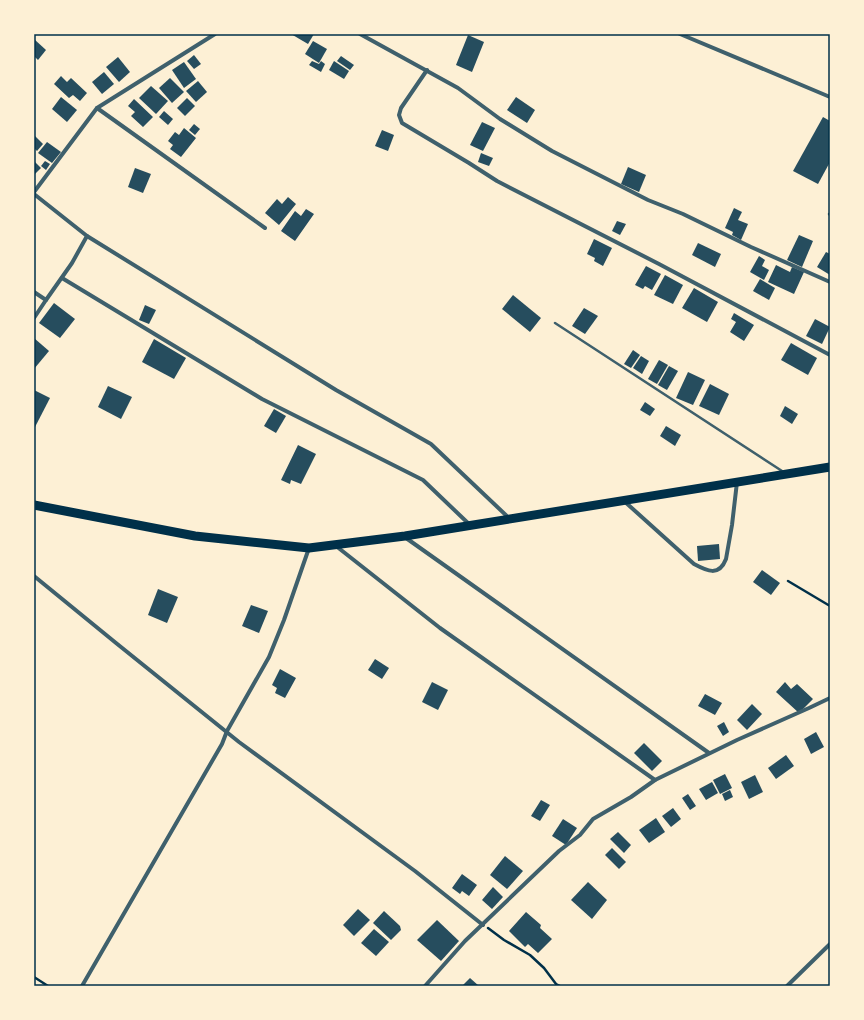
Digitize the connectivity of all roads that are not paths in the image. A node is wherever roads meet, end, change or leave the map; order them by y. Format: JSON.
{"nodes":[{"id":1,"x":215,"y":34,"type":"edge"},
{"id":2,"x":360,"y":34,"type":"edge"},
{"id":3,"x":680,"y":34,"type":"edge"},
{"id":4,"x":427,"y":70,"type":"junction"},
{"id":5,"x":830,"y":97,"type":"edge"},
{"id":6,"x":97,"y":108,"type":"junction"},
{"id":7,"x":34,"y":193,"type":"edge"},
{"id":8,"x":265,"y":228,"type":"dead end"},
{"id":9,"x":87,"y":236,"type":"junction"},
{"id":10,"x":62,"y":278,"type":"junction"},
{"id":11,"x":830,"y":282,"type":"edge"},
{"id":12,"x":34,"y":292,"type":"edge"},
{"id":13,"x":46,"y":300,"type":"junction"},
{"id":14,"x":34,"y":318,"type":"edge"},
{"id":15,"x":555,"y":323,"type":"dead end"},
{"id":16,"x":830,"y":355,"type":"edge"},
{"id":17,"x":830,"y":467,"type":"edge"},
{"id":18,"x":786,"y":474,"type":"junction"},
{"id":19,"x":737,"y":482,"type":"junction"},
{"id":20,"x":624,"y":501,"type":"junction"},
{"id":21,"x":34,"y":505,"type":"edge"},
{"id":22,"x":510,"y":519,"type":"junction"},
{"id":23,"x":471,"y":525,"type":"junction"},
{"id":24,"x":405,"y":536,"type":"junction"},
{"id":25,"x":334,"y":545,"type":"junction"},
{"id":26,"x":309,"y":548,"type":"junction"},
{"id":27,"x":34,"y":576,"type":"edge"},
{"id":28,"x":830,"y":698,"type":"edge"},
{"id":29,"x":227,"y":731,"type":"junction"},
{"id":30,"x":709,"y":753,"type":"junction"},
{"id":31,"x":655,"y":780,"type":"junction"},
{"id":32,"x":483,"y":924,"type":"junction"},
{"id":33,"x":830,"y":944,"type":"edge"},
{"id":34,"x":82,"y":986,"type":"edge"},
{"id":35,"x":425,"y":986,"type":"edge"},
{"id":36,"x":787,"y":986,"type":"edge"}],
"edges":[{"from":1,"to":6,"type":"street"},
{"from":2,"to":4,"type":"street"},
{"from":3,"to":5,"type":"street"},
{"from":4,"to":11,"type":"street"},
{"from":4,"to":16,"type":"street"},
{"from":6,"to":7,"type":"street"},
{"from":6,"to":8,"type":"street"},
{"from":7,"to":9,"type":"street"},
{"from":9,"to":10,"type":"street"},
{"from":9,"to":22,"type":"street"},
{"from":10,"to":13,"type":"street"},
{"from":10,"to":23,"type":"street"},
{"from":12,"to":13,"type":"street"},
{"from":13,"to":14,"type":"street"},
{"from":15,"to":18,"type":"lane"},
{"from":17,"to":18,"type":"highway"},
{"from":18,"to":19,"type":"highway"},
{"from":19,"to":20,"type":"highway"},
{"from":19,"to":20,"type":"street"},
{"from":20,"to":22,"type":"highway"},
{"from":21,"to":26,"type":"highway"},
{"from":22,"to":23,"type":"highway"},
{"from":23,"to":24,"type":"highway"},
{"from":24,"to":25,"type":"highway"},
{"from":24,"to":30,"type":"street"},
{"from":25,"to":26,"type":"highway"},
{"from":25,"to":31,"type":"street"},
{"from":26,"to":29,"type":"street"},
{"from":27,"to":29,"type":"street"},
{"from":28,"to":30,"type":"street"},
{"from":29,"to":32,"type":"street"},
{"from":29,"to":34,"type":"street"},
{"from":30,"to":31,"type":"street"},
{"from":31,"to":32,"type":"street"},
{"from":32,"to":35,"type":"street"},
{"from":33,"to":36,"type":"street"}]}
